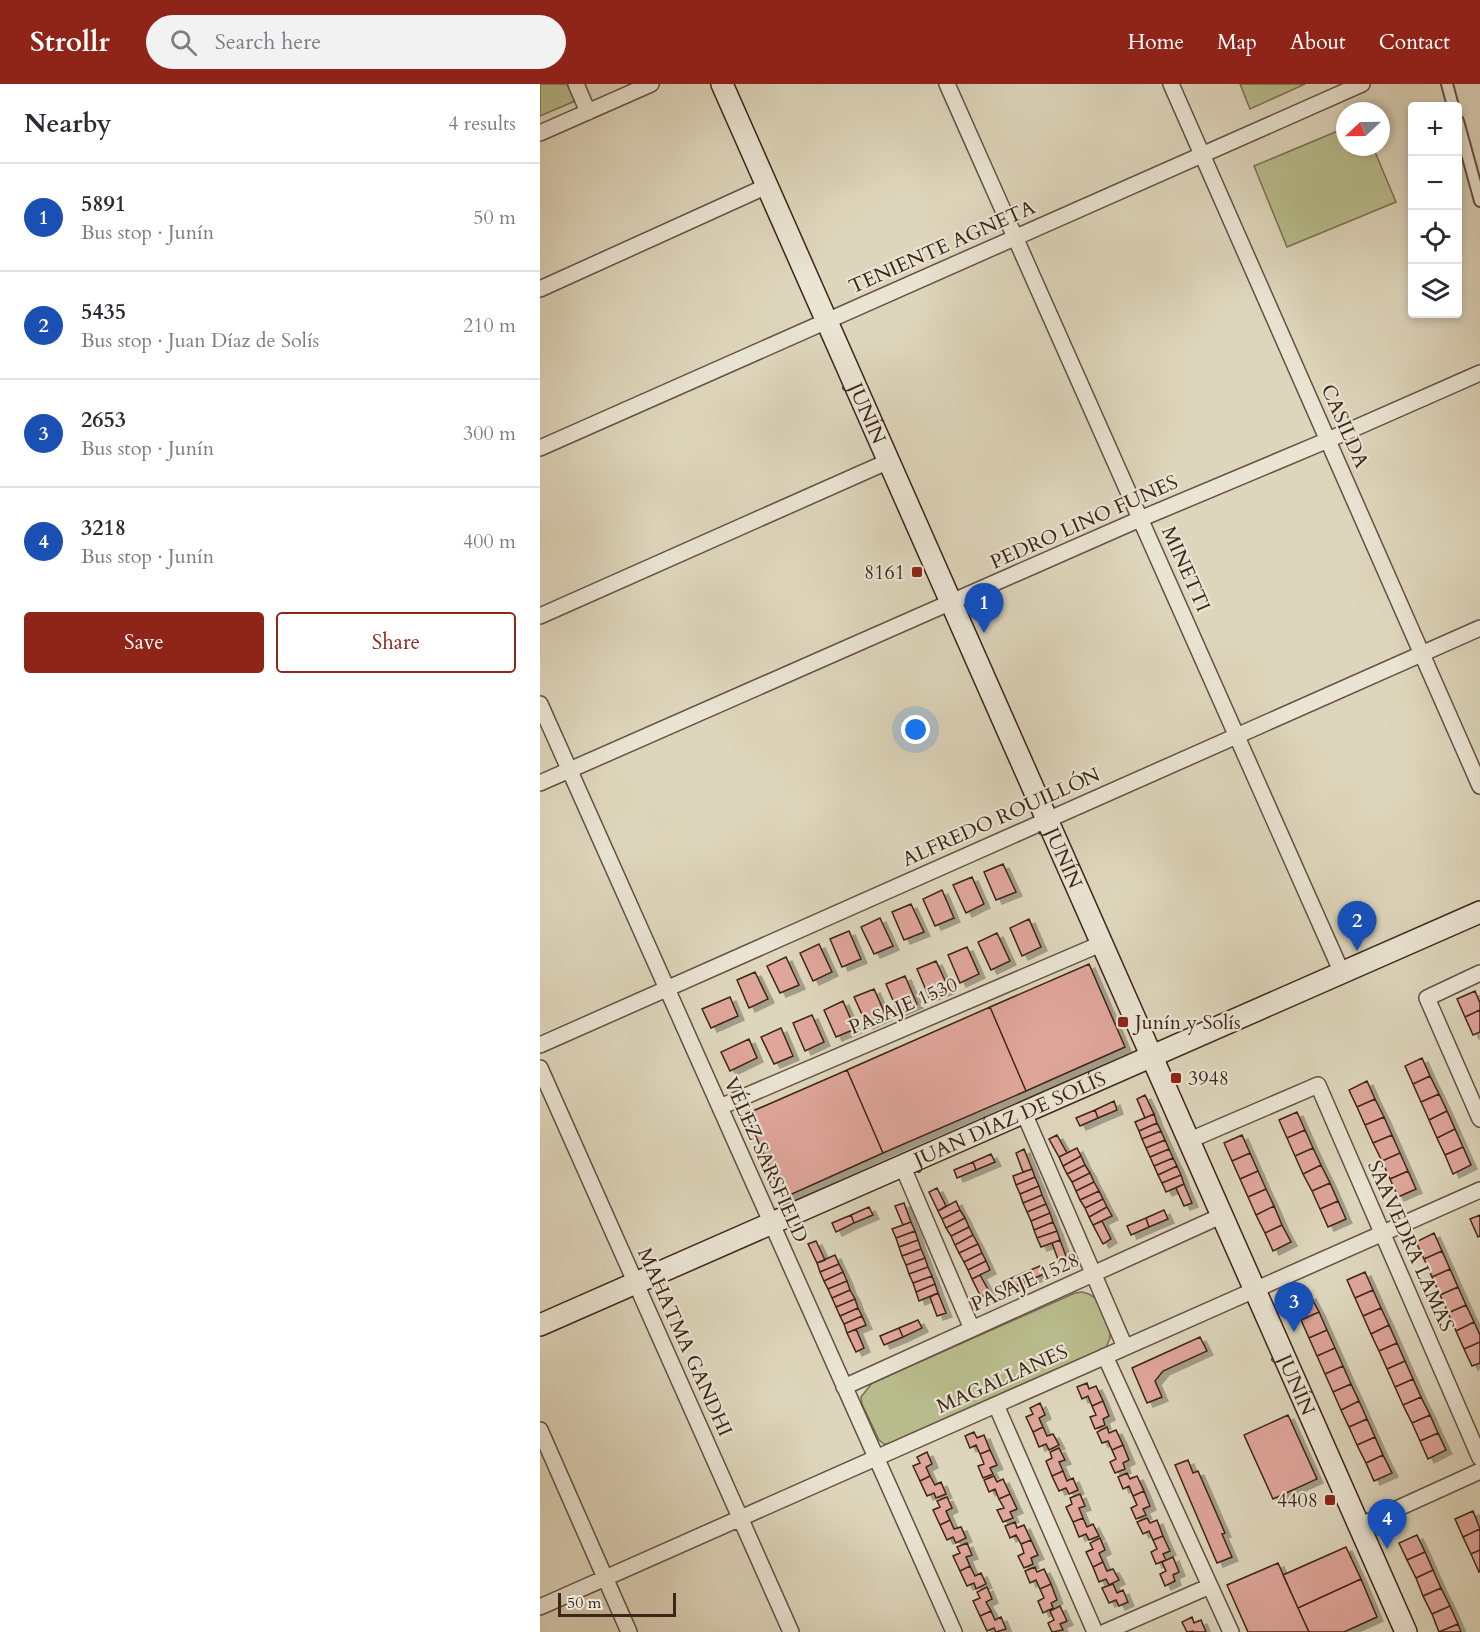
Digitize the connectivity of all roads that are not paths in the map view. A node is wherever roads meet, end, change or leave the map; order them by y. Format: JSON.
{"nodes":[{"id":1,"x":576,"y":84,"type":"edge"},
{"id":2,"x":651,"y":84,"type":"edge"},
{"id":3,"x":722,"y":84,"type":"edge"},
{"id":4,"x":947,"y":84,"type":"edge"},
{"id":5,"x":1171,"y":84,"type":"edge"},
{"id":6,"x":1362,"y":84,"type":"edge"},
{"id":7,"x":1447,"y":84,"type":"edge"},
{"id":8,"x":1452,"y":102,"type":"edge"},
{"id":9,"x":588,"y":112,"type":"junction"},
{"id":10,"x":540,"y":133,"type":"edge"},
{"id":11,"x":1462,"y":136,"type":"edge"},
{"id":12,"x":1202,"y":155,"type":"junction"},
{"id":13,"x":767,"y":186,"type":"junction"},
{"id":14,"x":1480,"y":201,"type":"edge"},
{"id":15,"x":1016,"y":238,"type":"junction"},
{"id":16,"x":540,"y":289,"type":"edge"},
{"id":17,"x":827,"y":321,"type":"junction"},
{"id":18,"x":1480,"y":373,"type":"edge"},
{"id":19,"x":1328,"y":440,"type":"junction"},
{"id":20,"x":540,"y":448,"type":"edge"},
{"id":21,"x":889,"y":461,"type":"junction"},
{"id":22,"x":1140,"y":519,"type":"junction"},
{"id":23,"x":952,"y":602,"type":"junction"},
{"id":24,"x":540,"y":616,"type":"edge"},
{"id":25,"x":1480,"y":628,"type":"edge"},
{"id":26,"x":1422,"y":653,"type":"junction"},
{"id":27,"x":540,"y":704,"type":"edge"},
{"id":28,"x":1236,"y":736,"type":"junction"},
{"id":29,"x":569,"y":770,"type":"junction"},
{"id":30,"x":540,"y":783,"type":"edge"},
{"id":31,"x":1480,"y":786,"type":"edge"},
{"id":32,"x":1048,"y":819,"type":"junction"},
{"id":33,"x":1480,"y":912,"type":"edge"},
{"id":34,"x":1103,"y":943,"type":"junction"},
{"id":35,"x":1342,"y":973,"type":"junction"},
{"id":36,"x":1480,"y":974,"type":"edge"},
{"id":37,"x":667,"y":988,"type":"junction"},
{"id":38,"x":540,"y":1044,"type":"edge"},
{"id":39,"x":1153,"y":1056,"type":"junction"},
{"id":40,"x":540,"y":1068,"type":"edge"},
{"id":41,"x":720,"y":1107,"type":"junction"},
{"id":42,"x":1024,"y":1113,"type":"junction"},
{"id":43,"x":1480,"y":1119,"type":"edge"},
{"id":44,"x":1190,"y":1140,"type":"junction"},
{"id":45,"x":902,"y":1165,"type":"junction"},
{"id":46,"x":1480,"y":1191,"type":"edge"},
{"id":47,"x":1223,"y":1215,"type":"junction"},
{"id":48,"x":772,"y":1224,"type":"junction"},
{"id":49,"x":1383,"y":1234,"type":"junction"},
{"id":50,"x":1093,"y":1274,"type":"junction"},
{"id":51,"x":636,"y":1283,"type":"junction"},
{"id":52,"x":1256,"y":1290,"type":"junction"},
{"id":53,"x":540,"y":1325,"type":"edge"},
{"id":54,"x":972,"y":1329,"type":"junction"},
{"id":55,"x":1125,"y":1347,"type":"junction"},
{"id":56,"x":1106,"y":1356,"type":"junction"},
{"id":57,"x":844,"y":1387,"type":"junction"},
{"id":58,"x":996,"y":1405,"type":"junction"},
{"id":59,"x":540,"y":1430,"type":"edge"},
{"id":60,"x":876,"y":1458,"type":"junction"},
{"id":61,"x":1480,"y":1458,"type":"edge"},
{"id":62,"x":1480,"y":1471,"type":"edge"},
{"id":63,"x":740,"y":1518,"type":"junction"},
{"id":64,"x":1359,"y":1526,"type":"junction"},
{"id":65,"x":605,"y":1578,"type":"junction"},
{"id":66,"x":1210,"y":1586,"type":"junction"},
{"id":67,"x":540,"y":1607,"type":"edge"},
{"id":68,"x":629,"y":1632,"type":"edge"},
{"id":69,"x":791,"y":1632,"type":"edge"},
{"id":70,"x":954,"y":1632,"type":"edge"},
{"id":71,"x":1095,"y":1632,"type":"edge"},
{"id":72,"x":1106,"y":1632,"type":"edge"},
{"id":73,"x":1232,"y":1632,"type":"edge"},
{"id":74,"x":1406,"y":1632,"type":"edge"}],
"edges":[{"from":1,"to":9,"type":"street"},
{"from":2,"to":9,"type":"street"},
{"from":3,"to":13,"type":"main road","name":"JUNÍN"},
{"from":4,"to":15,"type":"street","name":"MINETTI"},
{"from":5,"to":12,"type":"street","name":"CASILDA"},
{"from":6,"to":12,"type":"street","name":"TENIENTE AGNETA"},
{"from":7,"to":8,"type":"street"},
{"from":9,"to":10,"type":"street"},
{"from":11,"to":14,"type":"street"},
{"from":12,"to":15,"type":"street","name":"TENIENTE AGNETA"},
{"from":12,"to":19,"type":"street","name":"CASILDA"},
{"from":13,"to":16,"type":"street"},
{"from":13,"to":17,"type":"main road","name":"JUNÍN"},
{"from":15,"to":17,"type":"street","name":"TENIENTE AGNETA"},
{"from":15,"to":22,"type":"street","name":"MINETTI"},
{"from":17,"to":20,"type":"street","name":"TENIENTE AGNETA"},
{"from":17,"to":21,"type":"main road","name":"JUNÍN"},
{"from":18,"to":19,"type":"street","name":"PEDRO LINO FUNES"},
{"from":19,"to":22,"type":"street","name":"PEDRO LINO FUNES"},
{"from":19,"to":26,"type":"street","name":"CASILDA"},
{"from":21,"to":23,"type":"main road","name":"JUNÍN"},
{"from":21,"to":24,"type":"street"},
{"from":22,"to":23,"type":"street","name":"PEDRO LINO FUNES"},
{"from":22,"to":28,"type":"street","name":"MINETTI"},
{"from":23,"to":29,"type":"street","name":"PEDRO LINO FUNES"},
{"from":23,"to":32,"type":"main road","name":"JUNÍN"},
{"from":25,"to":26,"type":"street","name":"ALFREDO ROUILLÓN"},
{"from":26,"to":28,"type":"street","name":"ALFREDO ROUILLÓN"},
{"from":26,"to":31,"type":"street","name":"CASILDA"},
{"from":27,"to":29,"type":"street","name":"VÉLEZ SARSFIELD"},
{"from":28,"to":32,"type":"street","name":"ALFREDO ROUILLÓN"},
{"from":28,"to":35,"type":"street","name":"MINETTI"},
{"from":29,"to":30,"type":"street","name":"PEDRO LINO FUNES"},
{"from":29,"to":37,"type":"street","name":"VÉLEZ SARSFIELD"},
{"from":32,"to":34,"type":"main road","name":"JUNÍN"},
{"from":32,"to":37,"type":"street","name":"ALFREDO ROUILLÓN"},
{"from":33,"to":35,"type":"main road","name":"JUAN DÍAZ DE SOLÍS"},
{"from":34,"to":39,"type":"main road","name":"JUNÍN"},
{"from":34,"to":41,"type":"street","name":"PASAJE 1530"},
{"from":35,"to":39,"type":"main road","name":"JUAN DÍAZ DE SOLÍS"},
{"from":36,"to":43,"type":"street"},
{"from":37,"to":38,"type":"street","name":"ALFREDO ROUILLÓN"},
{"from":37,"to":41,"type":"street","name":"VÉLEZ SARSFIELD"},
{"from":39,"to":42,"type":"main road","name":"JUAN DÍAZ DE SOLÍS"},
{"from":39,"to":44,"type":"main road","name":"JUNÍN"},
{"from":40,"to":51,"type":"street","name":"MAHATMA GANDHI"},
{"from":41,"to":48,"type":"street","name":"VÉLEZ SARSFIELD"},
{"from":42,"to":45,"type":"main road","name":"JUAN DÍAZ DE SOLÍS"},
{"from":42,"to":50,"type":"street"},
{"from":44,"to":47,"type":"main road","name":"JUNÍN"},
{"from":44,"to":49,"type":"street","name":"SAAVEDRA LAMAS"},
{"from":45,"to":48,"type":"main road","name":"JUAN DÍAZ DE SOLÍS"},
{"from":45,"to":54,"type":"street"},
{"from":46,"to":49,"type":"street","name":"MAGALLANES"},
{"from":47,"to":50,"type":"street","name":"PASAJE 1528"},
{"from":47,"to":52,"type":"main road","name":"JUNÍN"},
{"from":48,"to":51,"type":"main road","name":"JUAN DÍAZ DE SOLÍS"},
{"from":48,"to":57,"type":"street","name":"VÉLEZ SARSFIELD"},
{"from":49,"to":52,"type":"street","name":"MAGALLANES"},
{"from":49,"to":61,"type":"street","name":"SAAVEDRA LAMAS"},
{"from":50,"to":54,"type":"street","name":"PASAJE 1528"},
{"from":50,"to":55,"type":"street"},
{"from":51,"to":53,"type":"main road","name":"JUAN DÍAZ DE SOLÍS"},
{"from":51,"to":63,"type":"street","name":"MAHATMA GANDHI"},
{"from":52,"to":55,"type":"street","name":"MAGALLANES"},
{"from":52,"to":64,"type":"main road","name":"JUNÍN"},
{"from":54,"to":57,"type":"street","name":"PASAJE 1528"},
{"from":55,"to":56,"type":"street","name":"MAGALLANES"},
{"from":56,"to":58,"type":"street","name":"MAGALLANES"},
{"from":56,"to":66,"type":"street"},
{"from":57,"to":60,"type":"street","name":"VÉLEZ SARSFIELD"},
{"from":58,"to":60,"type":"street","name":"MAGALLANES"},
{"from":58,"to":71,"type":"street"},
{"from":59,"to":65,"type":"street"},
{"from":60,"to":63,"type":"street","name":"MAGALLANES"},
{"from":60,"to":70,"type":"street","name":"VÉLEZ SARSFIELD"},
{"from":62,"to":64,"type":"street"},
{"from":63,"to":65,"type":"street","name":"MAGALLANES"},
{"from":63,"to":69,"type":"street","name":"MAHATMA GANDHI"},
{"from":64,"to":74,"type":"main road","name":"JUNÍN"},
{"from":65,"to":67,"type":"street","name":"MAGALLANES"},
{"from":65,"to":68,"type":"street"},
{"from":66,"to":72,"type":"street"},
{"from":66,"to":73,"type":"street"}]}
